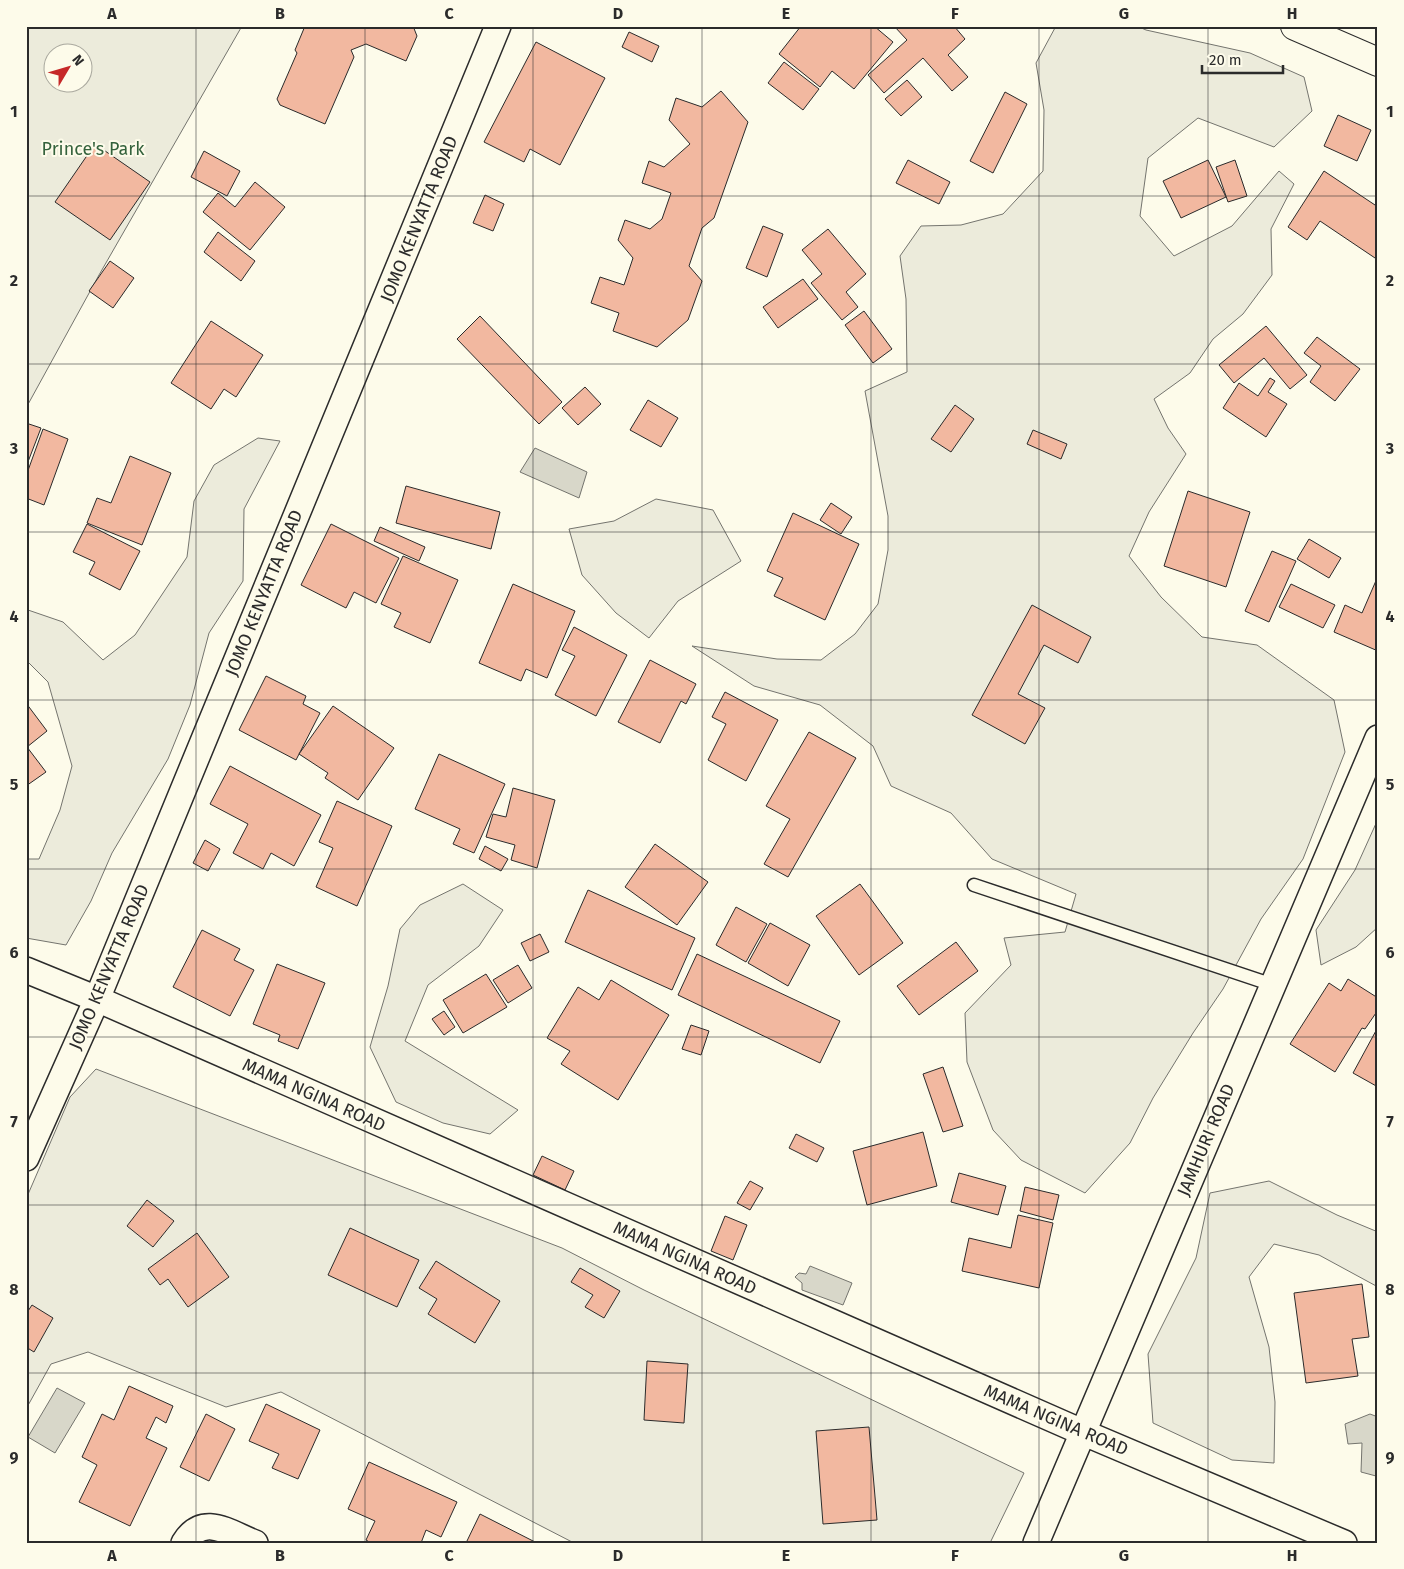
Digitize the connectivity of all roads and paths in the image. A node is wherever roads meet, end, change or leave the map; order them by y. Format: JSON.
{"nodes":[{"id":1,"x":498,"y":26,"type":"edge"},
{"id":2,"x":1295,"y":26,"type":"edge"},
{"id":3,"x":1378,"y":62,"type":"edge"},
{"id":4,"x":1378,"y":738,"type":"edge"},
{"id":5,"x":974,"y":885,"type":"dead end"},
{"id":6,"x":26,"y":970,"type":"edge"},
{"id":7,"x":1273,"y":985,"type":"junction"},
{"id":8,"x":97,"y":999,"type":"junction"},
{"id":9,"x":26,"y":1158,"type":"edge"},
{"id":10,"x":1082,"y":1432,"type":"junction"},
{"id":11,"x":184,"y":1543,"type":"edge"},
{"id":12,"x":255,"y":1543,"type":"edge"},
{"id":13,"x":1036,"y":1543,"type":"edge"},
{"id":14,"x":1344,"y":1543,"type":"edge"}],
"edges":[{"from":1,"to":8,"type":"street","name":"JOMO KENYATTA ROAD"},
{"from":2,"to":3,"type":"main road"},
{"from":4,"to":7,"type":"street","name":"JAMHURI ROAD"},
{"from":5,"to":7,"type":"lane"},
{"from":6,"to":8,"type":"street","name":"MAMA NGINA ROAD"},
{"from":7,"to":10,"type":"street","name":"JAMHURI ROAD"},
{"from":8,"to":9,"type":"street","name":"JOMO KENYATTA ROAD"},
{"from":8,"to":10,"type":"street","name":"MAMA NGINA ROAD"},
{"from":10,"to":13,"type":"street","name":"JAMHURI ROAD"},
{"from":10,"to":14,"type":"street","name":"MAMA NGINA ROAD"},
{"from":11,"to":12,"type":"street"}]}
